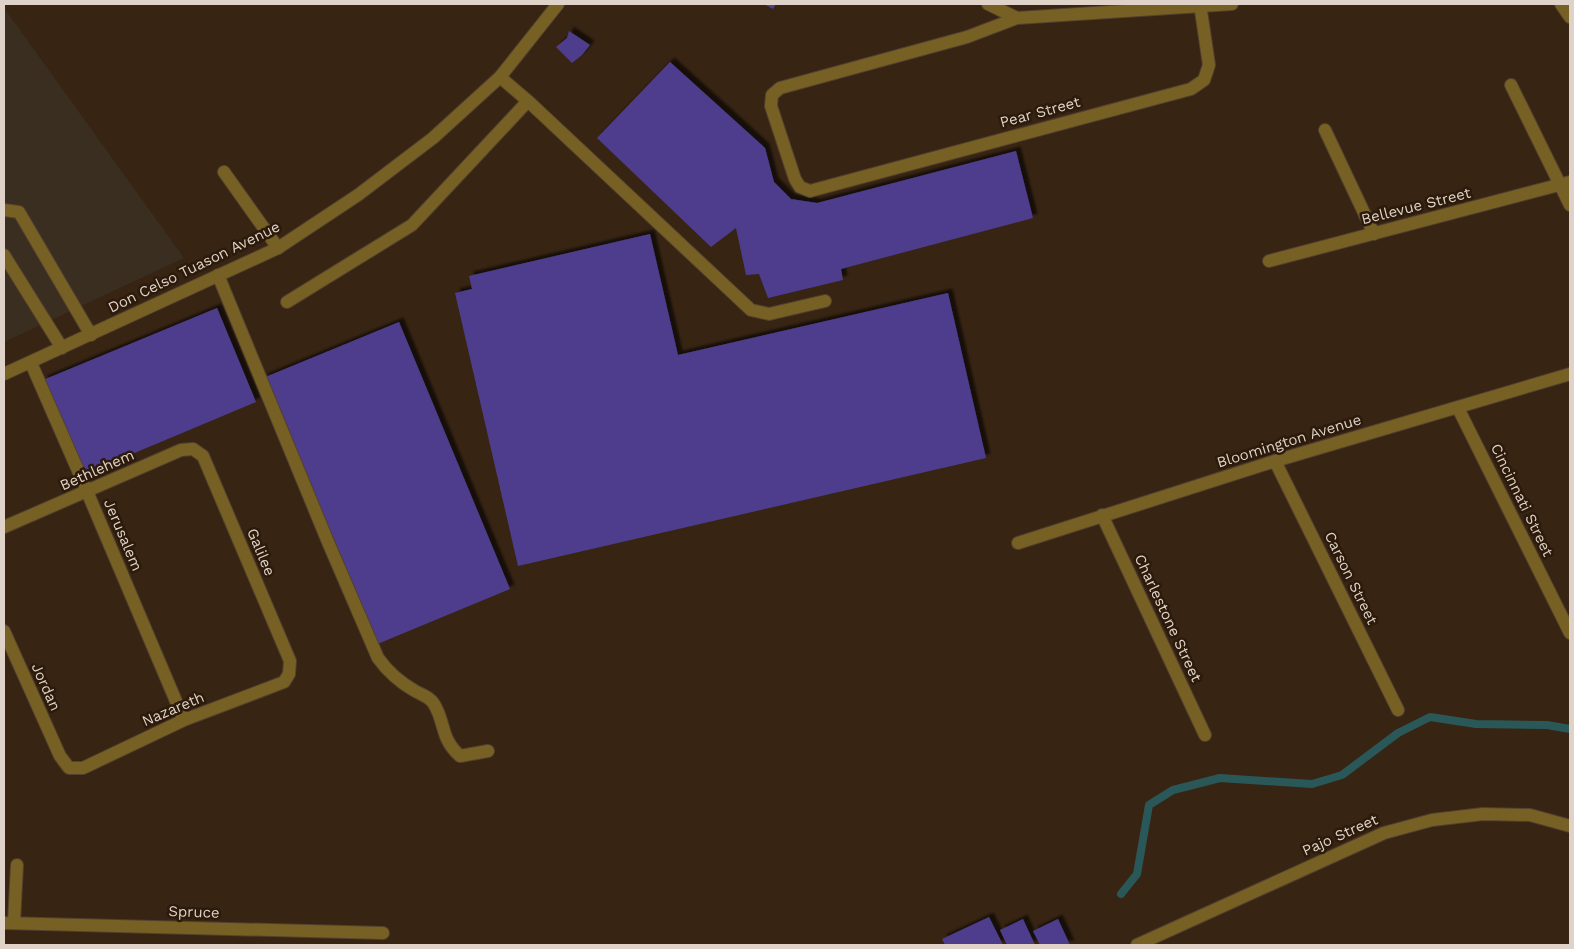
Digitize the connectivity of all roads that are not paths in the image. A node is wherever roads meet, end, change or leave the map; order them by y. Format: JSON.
{"nodes":[{"id":1,"x":558,"y":4,"type":"edge"},
{"id":2,"x":988,"y":4,"type":"edge"},
{"id":3,"x":1232,"y":4,"type":"edge"},
{"id":4,"x":1562,"y":4,"type":"edge"},
{"id":5,"x":1201,"y":5,"type":"edge"},
{"id":6,"x":1570,"y":17,"type":"edge"},
{"id":7,"x":1017,"y":18,"type":"junction"},
{"id":8,"x":500,"y":77,"type":"junction"},
{"id":9,"x":1511,"y":85,"type":"dead end"},
{"id":10,"x":528,"y":101,"type":"junction"},
{"id":11,"x":1325,"y":130,"type":"dead end"},
{"id":12,"x":224,"y":172,"type":"dead end"},
{"id":13,"x":1566,"y":184,"type":"edge"},
{"id":14,"x":1570,"y":205,"type":"edge"},
{"id":15,"x":4,"y":210,"type":"edge"},
{"id":16,"x":1374,"y":234,"type":"junction"},
{"id":17,"x":278,"y":248,"type":"junction"},
{"id":18,"x":4,"y":255,"type":"edge"},
{"id":19,"x":1269,"y":261,"type":"dead end"},
{"id":20,"x":218,"y":276,"type":"junction"},
{"id":21,"x":824,"y":301,"type":"dead end"},
{"id":22,"x":287,"y":302,"type":"dead end"},
{"id":23,"x":91,"y":335,"type":"junction"},
{"id":24,"x":62,"y":348,"type":"junction"},
{"id":25,"x":31,"y":363,"type":"junction"},
{"id":26,"x":4,"y":374,"type":"edge"},
{"id":27,"x":1570,"y":374,"type":"edge"},
{"id":28,"x":1458,"y":408,"type":"junction"},
{"id":29,"x":203,"y":456,"type":"joint"},
{"id":30,"x":1276,"y":462,"type":"junction"},
{"id":31,"x":87,"y":492,"type":"junction"},
{"id":32,"x":1102,"y":515,"type":"junction"},
{"id":33,"x":4,"y":527,"type":"edge"},
{"id":34,"x":1018,"y":543,"type":"dead end"},
{"id":35,"x":4,"y":631,"type":"edge"},
{"id":36,"x":1570,"y":633,"type":"edge"},
{"id":37,"x":8,"y":654,"type":"edge"},
{"id":38,"x":290,"y":661,"type":"joint"},
{"id":39,"x":1398,"y":710,"type":"dead end"},
{"id":40,"x":184,"y":720,"type":"junction"},
{"id":41,"x":1205,"y":735,"type":"dead end"},
{"id":42,"x":488,"y":751,"type":"dead end"},
{"id":43,"x":60,"y":756,"type":"joint"},
{"id":44,"x":1570,"y":826,"type":"edge"},
{"id":45,"x":17,"y":865,"type":"dead end"},
{"id":46,"x":9,"y":923,"type":"edge"},
{"id":47,"x":383,"y":933,"type":"dead end"},
{"id":48,"x":1137,"y":945,"type":"edge"}],
"edges":[{"from":1,"to":8,"type":"street","name":"Don Celso Tuason Avenue"},
{"from":2,"to":7,"type":"street"},
{"from":3,"to":5,"type":"street"},
{"from":4,"to":6,"type":"street"},
{"from":5,"to":7,"type":"street"},
{"from":5,"to":7,"type":"street","name":"Pear Street"},
{"from":8,"to":10,"type":"street"},
{"from":8,"to":17,"type":"street","name":"Don Celso Tuason Avenue"},
{"from":9,"to":13,"type":"street"},
{"from":10,"to":21,"type":"street"},
{"from":10,"to":22,"type":"street"},
{"from":11,"to":16,"type":"street"},
{"from":12,"to":17,"type":"street"},
{"from":13,"to":14,"type":"street"},
{"from":13,"to":16,"type":"street","name":"Bellevue Street"},
{"from":15,"to":23,"type":"street"},
{"from":16,"to":19,"type":"street","name":"Bellevue Street"},
{"from":17,"to":20,"type":"street","name":"Don Celso Tuason Avenue"},
{"from":18,"to":24,"type":"street"},
{"from":20,"to":23,"type":"street","name":"Don Celso Tuason Avenue"},
{"from":20,"to":42,"type":"street"},
{"from":23,"to":24,"type":"street","name":"Don Celso Tuason Avenue"},
{"from":24,"to":25,"type":"street","name":"Don Celso Tuason Avenue"},
{"from":25,"to":26,"type":"street","name":"Don Celso Tuason Avenue"},
{"from":25,"to":31,"type":"street","name":"Jerusalem"},
{"from":27,"to":28,"type":"street","name":"Bloomington Avenue"},
{"from":28,"to":30,"type":"street","name":"Bloomington Avenue"},
{"from":28,"to":36,"type":"street","name":"Cincinnati Street"},
{"from":29,"to":31,"type":"street","name":"Bethlehem"},
{"from":29,"to":38,"type":"street","name":"Galilee"},
{"from":30,"to":32,"type":"street","name":"Bloomington Avenue"},
{"from":30,"to":39,"type":"street","name":"Carson Street"},
{"from":31,"to":33,"type":"street","name":"Bethlehem"},
{"from":31,"to":40,"type":"street","name":"Jerusalem"},
{"from":32,"to":34,"type":"street","name":"Bloomington Avenue"},
{"from":32,"to":41,"type":"street","name":"Charlestone Street"},
{"from":35,"to":37,"type":"street","name":"Jordan"},
{"from":37,"to":43,"type":"street","name":"Jordan"},
{"from":38,"to":40,"type":"street","name":"Nazareth"},
{"from":40,"to":43,"type":"street","name":"Nazareth"},
{"from":44,"to":48,"type":"street","name":"Pajo Street"},
{"from":45,"to":46,"type":"street"},
{"from":46,"to":47,"type":"street","name":"Spruce"}]}
